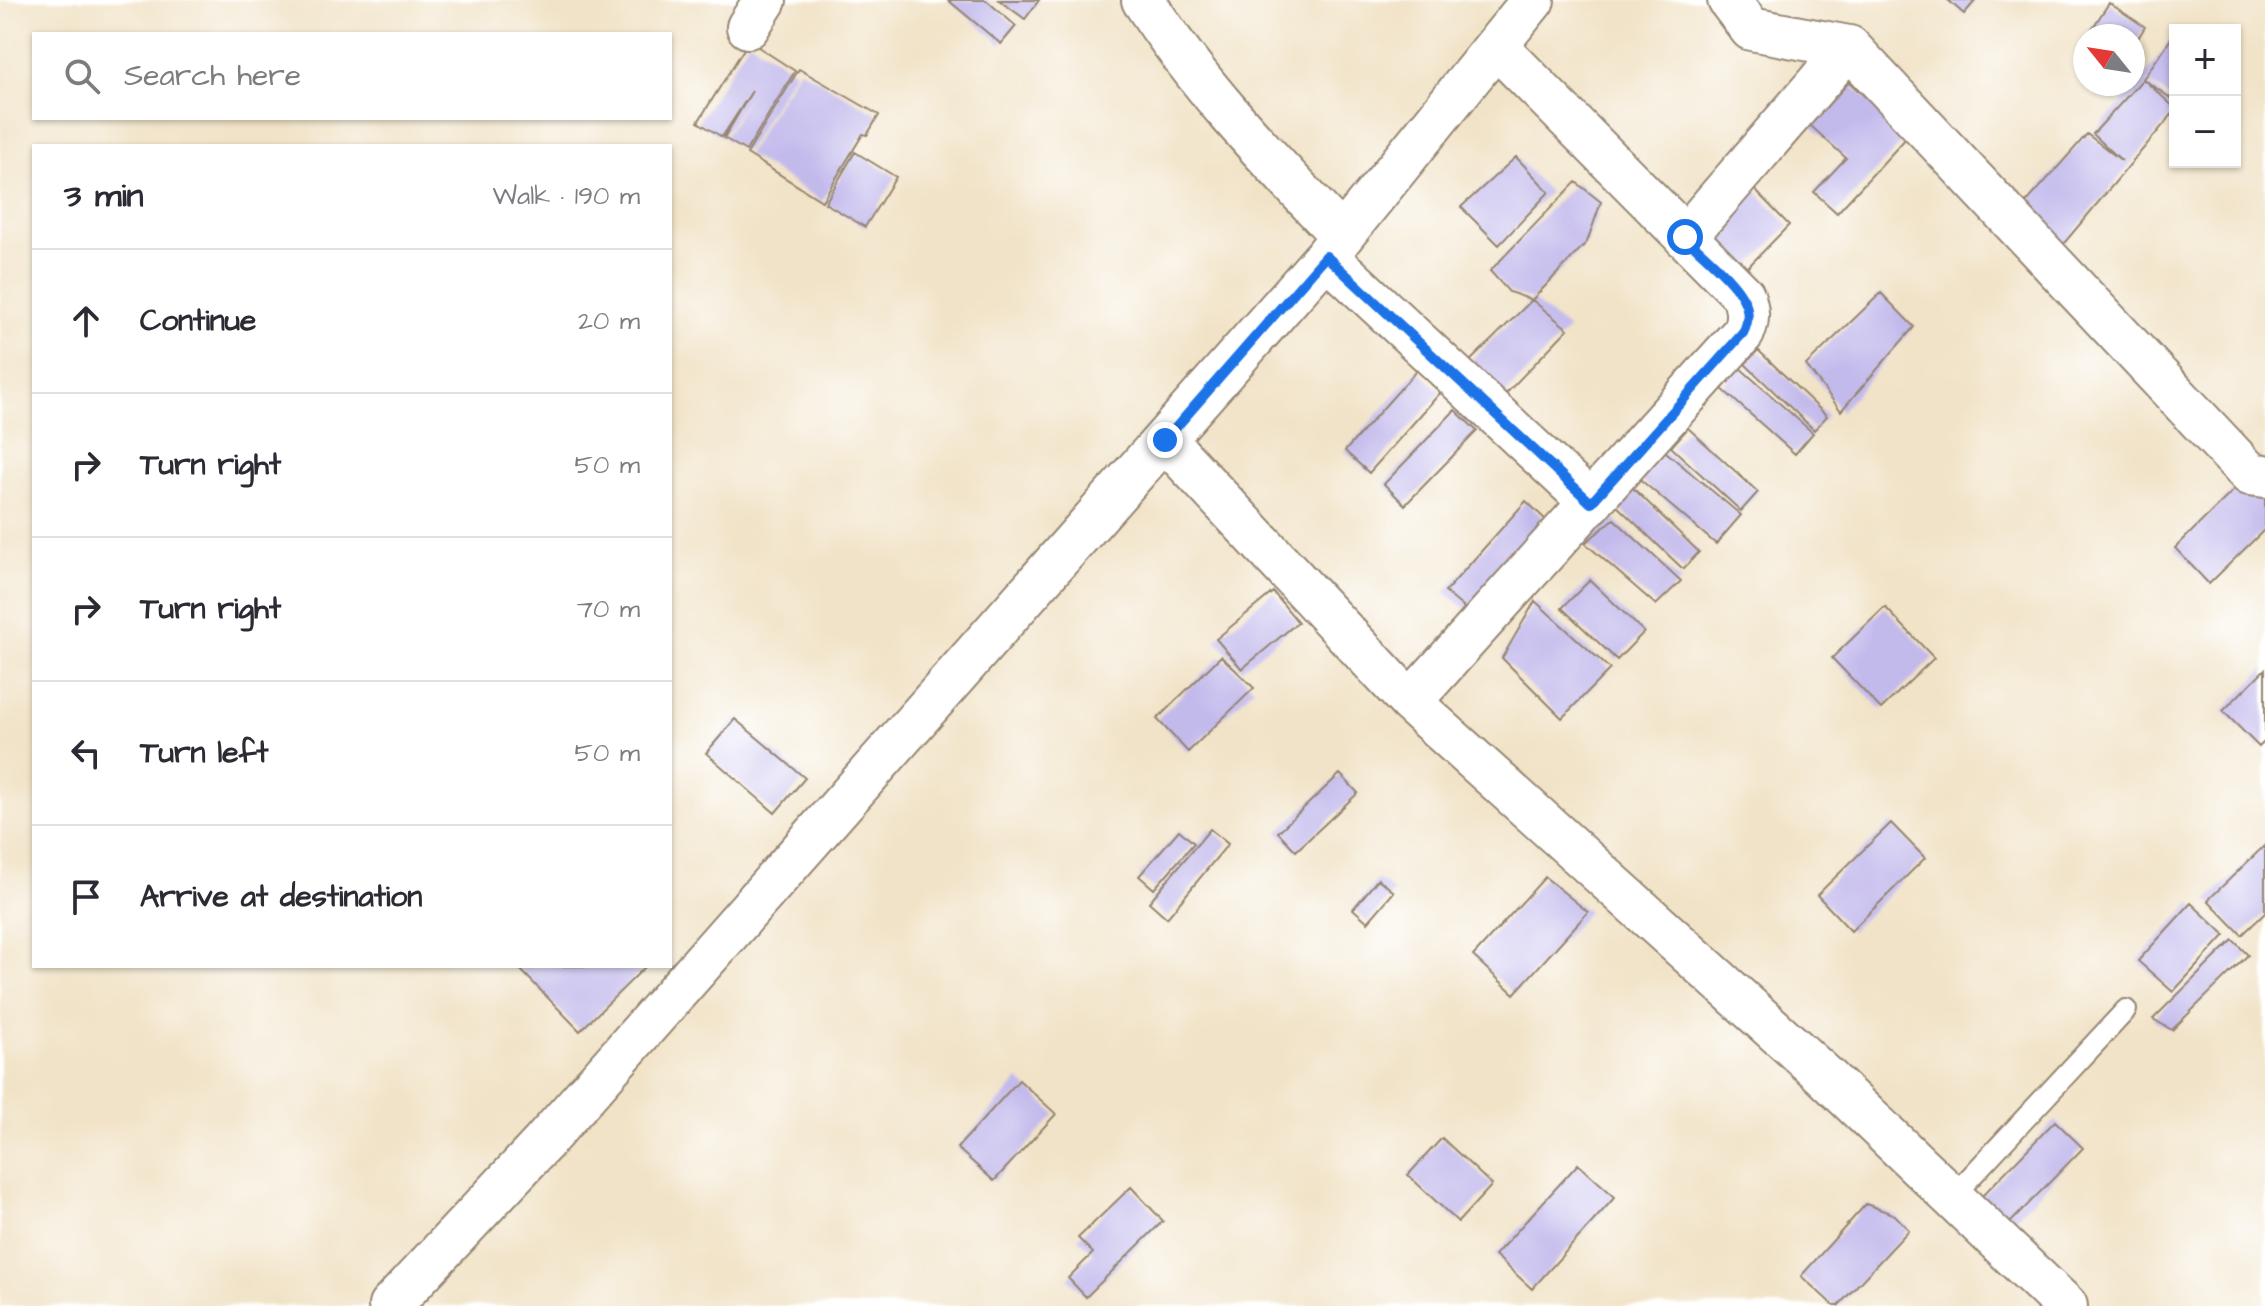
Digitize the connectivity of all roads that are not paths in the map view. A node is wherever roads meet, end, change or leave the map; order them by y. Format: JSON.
{"nodes":[{"id":1,"x":1143,"y":0,"type":"edge"},
{"id":2,"x":1533,"y":0,"type":"edge"},
{"id":3,"x":1729,"y":0,"type":"edge"},
{"id":4,"x":1496,"y":46,"type":"junction"},
{"id":5,"x":1849,"y":47,"type":"junction"},
{"id":6,"x":1685,"y":237,"type":"junction"},
{"id":7,"x":1334,"y":246,"type":"junction"},
{"id":8,"x":1165,"y":440,"type":"junction"},
{"id":9,"x":2265,"y":476,"type":"edge"},
{"id":10,"x":1591,"y":503,"type":"junction"},
{"id":11,"x":1410,"y":702,"type":"junction"},
{"id":12,"x":2126,"y":1010,"type":"dead end"},
{"id":13,"x":1952,"y":1197,"type":"junction"},
{"id":14,"x":390,"y":1306,"type":"edge"},
{"id":15,"x":2066,"y":1306,"type":"edge"}],
"edges":[{"from":1,"to":7,"type":"street"},
{"from":2,"to":4,"type":"street"},
{"from":3,"to":5,"type":"street"},
{"from":4,"to":6,"type":"street"},
{"from":4,"to":7,"type":"street"},
{"from":5,"to":6,"type":"street"},
{"from":5,"to":9,"type":"street"},
{"from":6,"to":10,"type":"street"},
{"from":7,"to":8,"type":"street"},
{"from":7,"to":10,"type":"street"},
{"from":8,"to":11,"type":"street"},
{"from":8,"to":14,"type":"street"},
{"from":10,"to":11,"type":"street"},
{"from":11,"to":13,"type":"street"},
{"from":12,"to":13,"type":"lane"},
{"from":13,"to":15,"type":"street"}]}
